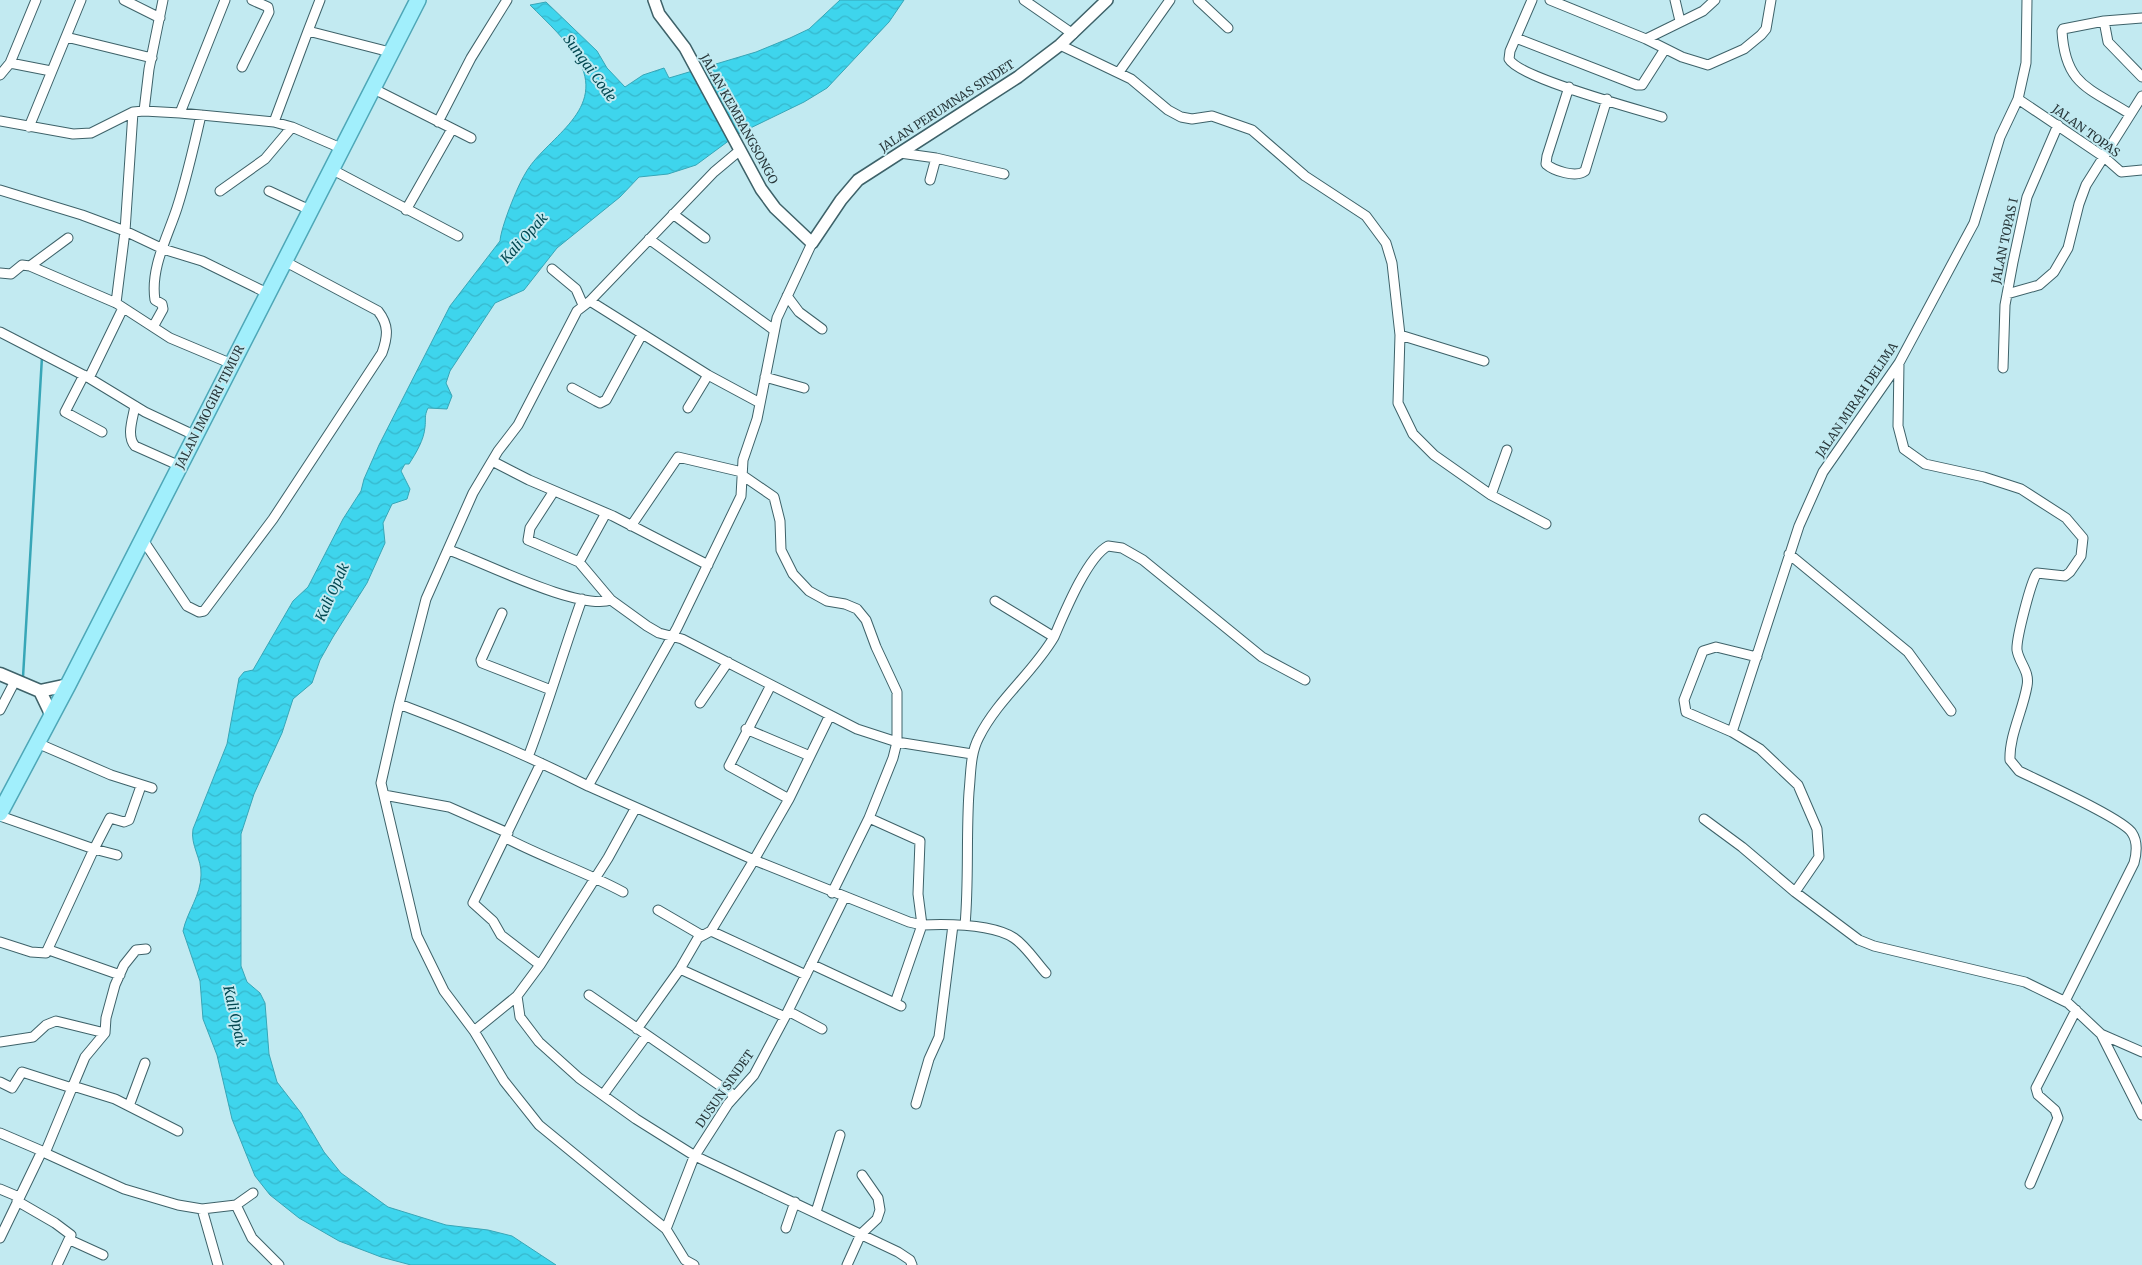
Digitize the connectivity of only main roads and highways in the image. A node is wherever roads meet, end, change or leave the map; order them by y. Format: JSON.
{"nodes":[{"id":1,"x":418,"y":0,"type":"edge"},
{"id":2,"x":0,"y":674,"type":"edge"},
{"id":3,"x":68,"y":685,"type":"junction"},
{"id":4,"x":40,"y":691,"type":"junction"},
{"id":5,"x":52,"y":716,"type":"junction"},
{"id":6,"x":0,"y":815,"type":"edge"}],
"edges":[{"from":1,"to":3,"type":"main road","name":"JALAN IMOGIRI TIMUR"},
{"from":2,"to":4,"type":"main road"},
{"from":3,"to":4,"type":"main road"},
{"from":3,"to":5,"type":"main road","name":"JALAN IMOGIRI TIMUR"},
{"from":4,"to":5,"type":"main road"},
{"from":5,"to":6,"type":"main road","name":"JALAN IMOGIRI TIMUR"}]}
